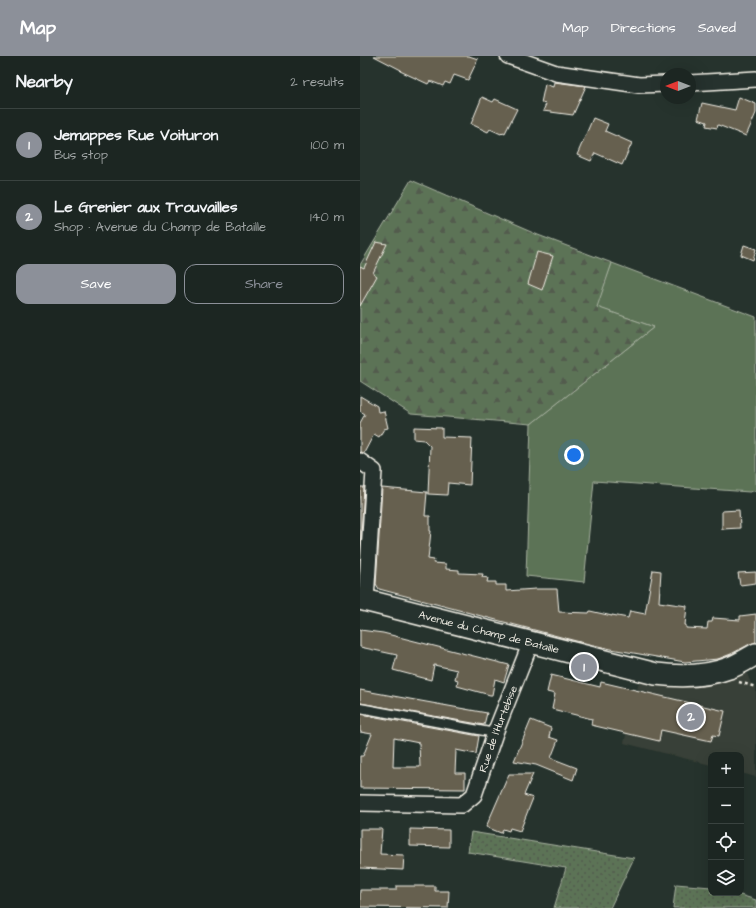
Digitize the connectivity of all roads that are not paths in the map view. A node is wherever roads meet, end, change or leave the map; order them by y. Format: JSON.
{"nodes":[{"id":1,"x":508,"y":56,"type":"edge"},
{"id":2,"x":756,"y":79,"type":"edge"},
{"id":3,"x":696,"y":82,"type":"edge"},
{"id":4,"x":660,"y":84,"type":"edge"},
{"id":5,"x":360,"y":461,"type":"edge"},
{"id":6,"x":363,"y":600,"type":"edge"},
{"id":7,"x":532,"y":642,"type":"junction"},
{"id":8,"x":756,"y":654,"type":"edge"},
{"id":9,"x":360,"y":708,"type":"edge"},
{"id":10,"x":495,"y":733,"type":"junction"},
{"id":11,"x":360,"y":803,"type":"edge"}],
"edges":[{"from":1,"to":4,"type":"street"},
{"from":2,"to":3,"type":"street"},
{"from":5,"to":6,"type":"street"},
{"from":6,"to":7,"type":"street","name":"Avenue du Champ de Bataille"},
{"from":7,"to":8,"type":"street","name":"Avenue du Champ de Bataille"},
{"from":7,"to":10,"type":"street","name":"Rue de l'Hurtebise"},
{"from":9,"to":10,"type":"lane"},
{"from":10,"to":11,"type":"street","name":"Rue de l'Hurtebise"}]}
